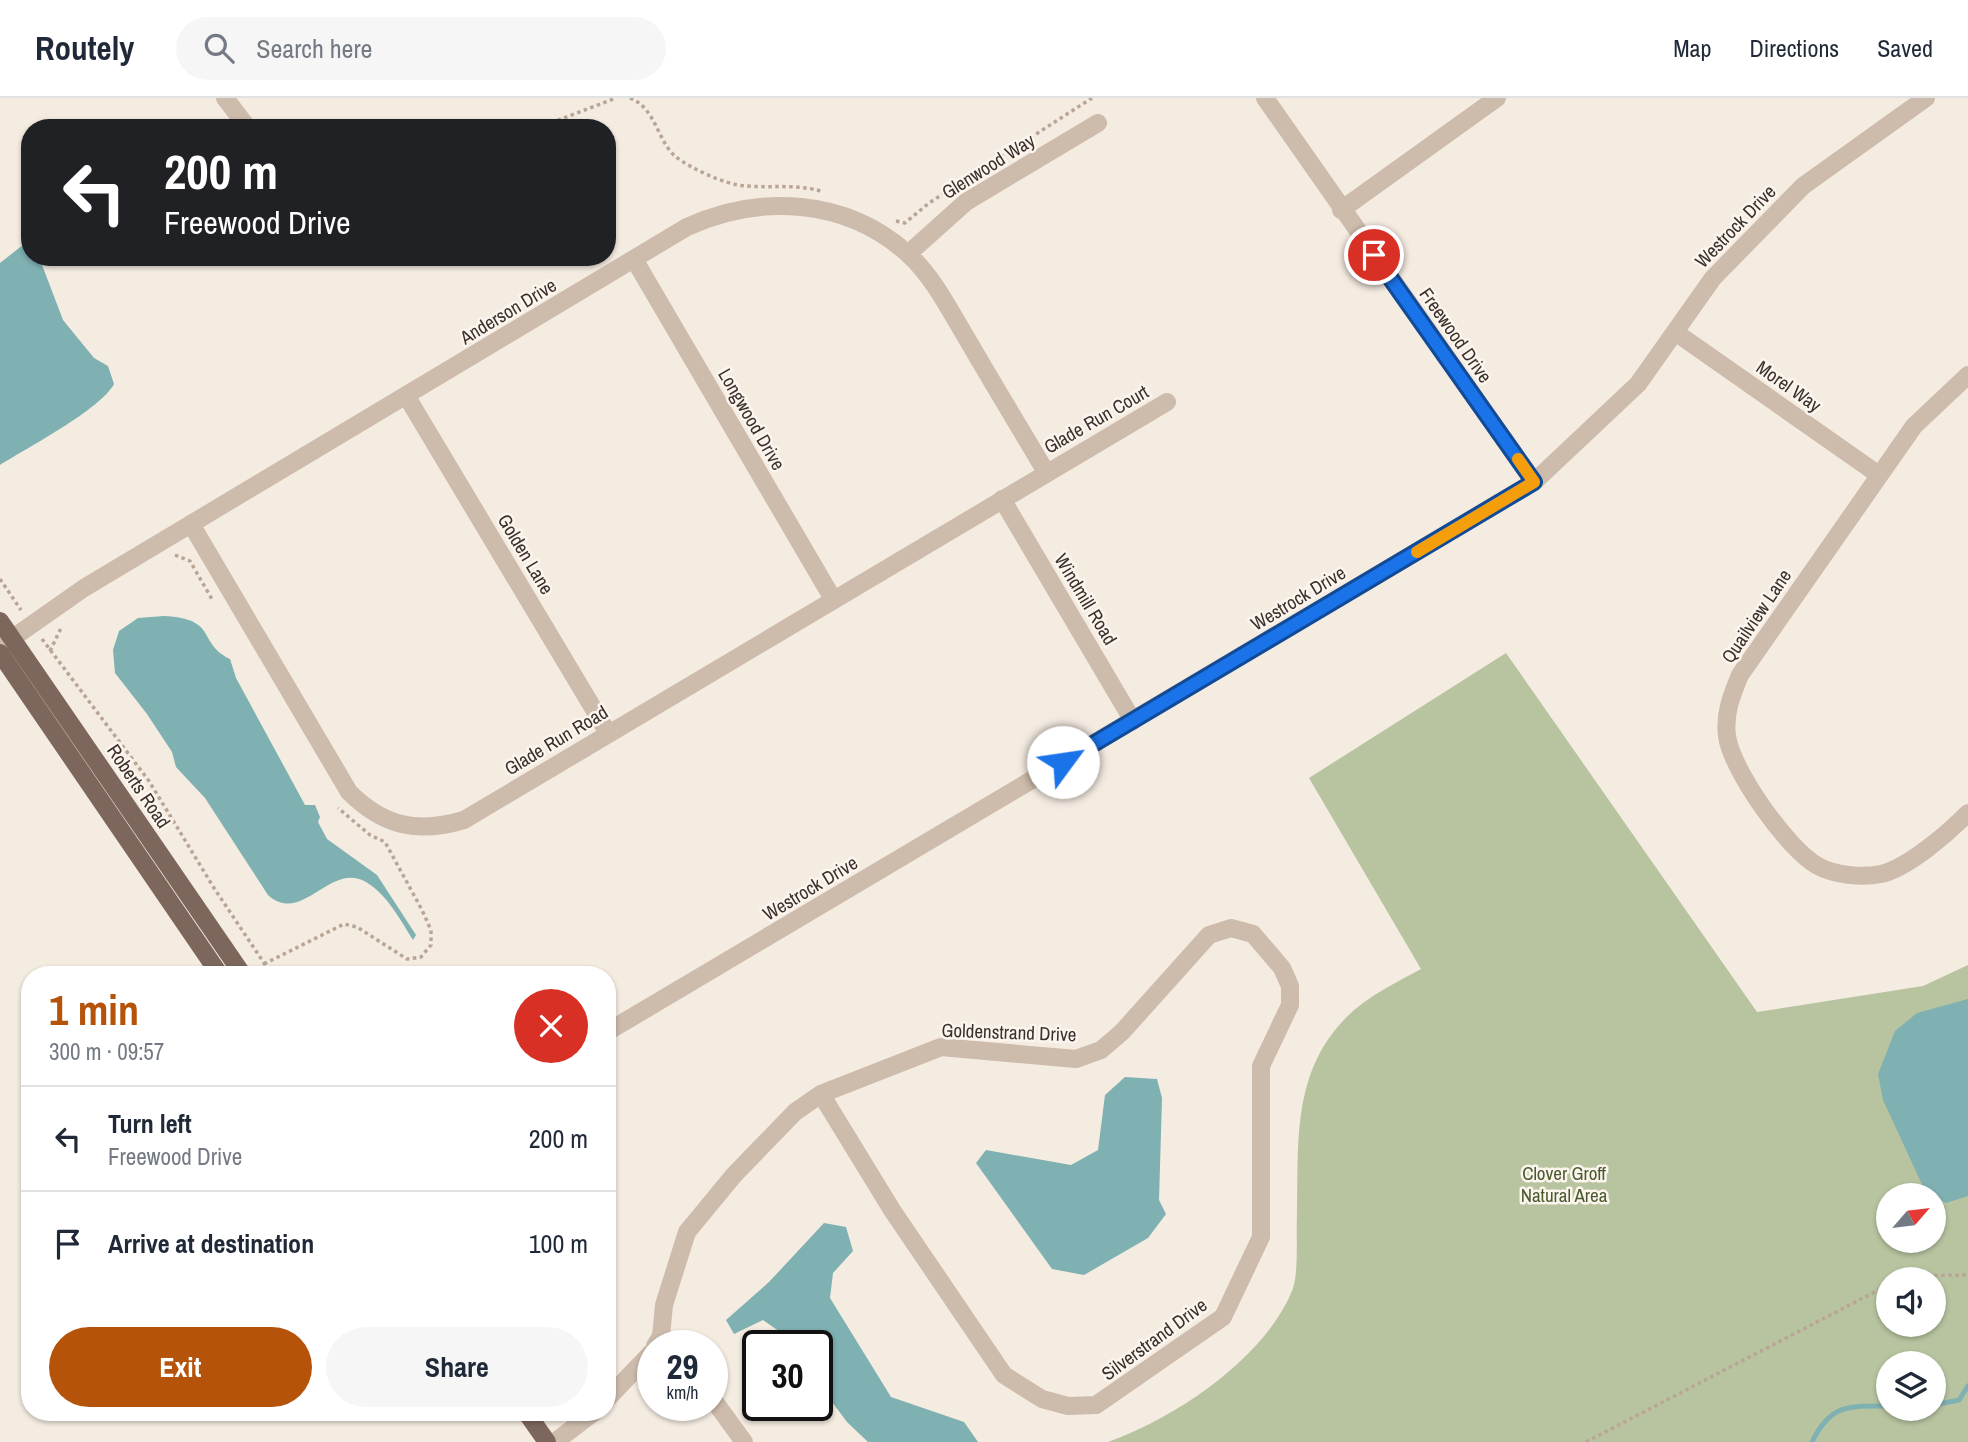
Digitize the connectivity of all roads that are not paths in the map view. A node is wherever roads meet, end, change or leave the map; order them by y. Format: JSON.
{"nodes":[{"id":1,"x":225,"y":98,"type":"edge"},
{"id":2,"x":1497,"y":98,"type":"edge"},
{"id":3,"x":1926,"y":98,"type":"edge"},
{"id":4,"x":1268,"y":104,"type":"edge"},
{"id":5,"x":241,"y":119,"type":"edge"},
{"id":6,"x":1098,"y":123,"type":"dead end"},
{"id":7,"x":1341,"y":210,"type":"junction"},
{"id":8,"x":908,"y":254,"type":"junction"},
{"id":9,"x":634,"y":259,"type":"junction"},
{"id":10,"x":1675,"y":332,"type":"junction"},
{"id":11,"x":1968,"y":375,"type":"edge"},
{"id":12,"x":407,"y":397,"type":"junction"},
{"id":13,"x":1167,"y":402,"type":"dead end"},
{"id":14,"x":1046,"y":472,"type":"junction"},
{"id":15,"x":1879,"y":475,"type":"junction"},
{"id":16,"x":1534,"y":482,"type":"junction"},
{"id":17,"x":1002,"y":499,"type":"junction"},
{"id":18,"x":191,"y":524,"type":"junction"},
{"id":19,"x":833,"y":599,"type":"junction"},
{"id":20,"x":0,"y":621,"type":"edge"},
{"id":21,"x":4,"y":640,"type":"edge"},
{"id":22,"x":0,"y":653,"type":"edge"},
{"id":23,"x":1133,"y":721,"type":"junction"},
{"id":24,"x":608,"y":733,"type":"junction"},
{"id":25,"x":1968,"y":813,"type":"edge"},
{"id":26,"x":1253,"y":934,"type":"joint"},
{"id":27,"x":214,"y":966,"type":"edge"},
{"id":28,"x":237,"y":966,"type":"edge"},
{"id":29,"x":616,"y":1027,"type":"edge"},
{"id":30,"x":821,"y":1094,"type":"junction"},
{"id":31,"x":662,"y":1330,"type":"edge"},
{"id":32,"x":637,"y":1368,"type":"edge"},
{"id":33,"x":616,"y":1390,"type":"edge"},
{"id":34,"x":728,"y":1420,"type":"edge"},
{"id":35,"x":532,"y":1421,"type":"edge"},
{"id":36,"x":582,"y":1421,"type":"edge"},
{"id":37,"x":547,"y":1442,"type":"edge"},
{"id":38,"x":555,"y":1442,"type":"edge"},
{"id":39,"x":744,"y":1442,"type":"edge"}],
"edges":[{"from":1,"to":5,"type":"street"},
{"from":2,"to":7,"type":"street"},
{"from":3,"to":10,"type":"street","name":"Westrock Drive"},
{"from":4,"to":7,"type":"street","name":"Freewood Drive"},
{"from":6,"to":8,"type":"street","name":"Glenwood Way"},
{"from":7,"to":16,"type":"street","name":"Freewood Drive"},
{"from":8,"to":9,"type":"street","name":"Anderson Drive"},
{"from":8,"to":14,"type":"street","name":"Anderson Drive"},
{"from":9,"to":12,"type":"street","name":"Anderson Drive"},
{"from":9,"to":19,"type":"street","name":"Longwood Drive"},
{"from":10,"to":15,"type":"street","name":"Morel Way"},
{"from":10,"to":16,"type":"street","name":"Westrock Drive"},
{"from":11,"to":15,"type":"street","name":"Quailview Lane"},
{"from":12,"to":18,"type":"street","name":"Anderson Drive"},
{"from":12,"to":24,"type":"street","name":"Golden Lane"},
{"from":13,"to":14,"type":"street","name":"Glade Run Court"},
{"from":14,"to":17,"type":"street","name":"Glade Run Road"},
{"from":15,"to":25,"type":"street","name":"Quailview Lane"},
{"from":16,"to":23,"type":"street","name":"Westrock Drive"},
{"from":17,"to":19,"type":"street","name":"Glade Run Road"},
{"from":17,"to":23,"type":"street","name":"Windmill Road"},
{"from":18,"to":21,"type":"street","name":"Anderson Drive"},
{"from":18,"to":24,"type":"street","name":"Glade Run Road"},
{"from":19,"to":24,"type":"street","name":"Glade Run Road"},
{"from":20,"to":21,"type":"main road","name":"Roberts Road"},
{"from":21,"to":28,"type":"main road","name":"Roberts Road"},
{"from":22,"to":27,"type":"main road","name":"Roberts Road"},
{"from":23,"to":29,"type":"street","name":"Westrock Drive"},
{"from":26,"to":30,"type":"street","name":"Goldenstrand Drive"},
{"from":26,"to":30,"type":"street","name":"Silverstrand Drive"},
{"from":30,"to":31,"type":"street","name":"Goldenstrand Drive"},
{"from":32,"to":33,"type":"street","name":"Goldenstrand Drive"},
{"from":34,"to":39,"type":"street"},
{"from":35,"to":37,"type":"main road"},
{"from":36,"to":38,"type":"street"}]}
